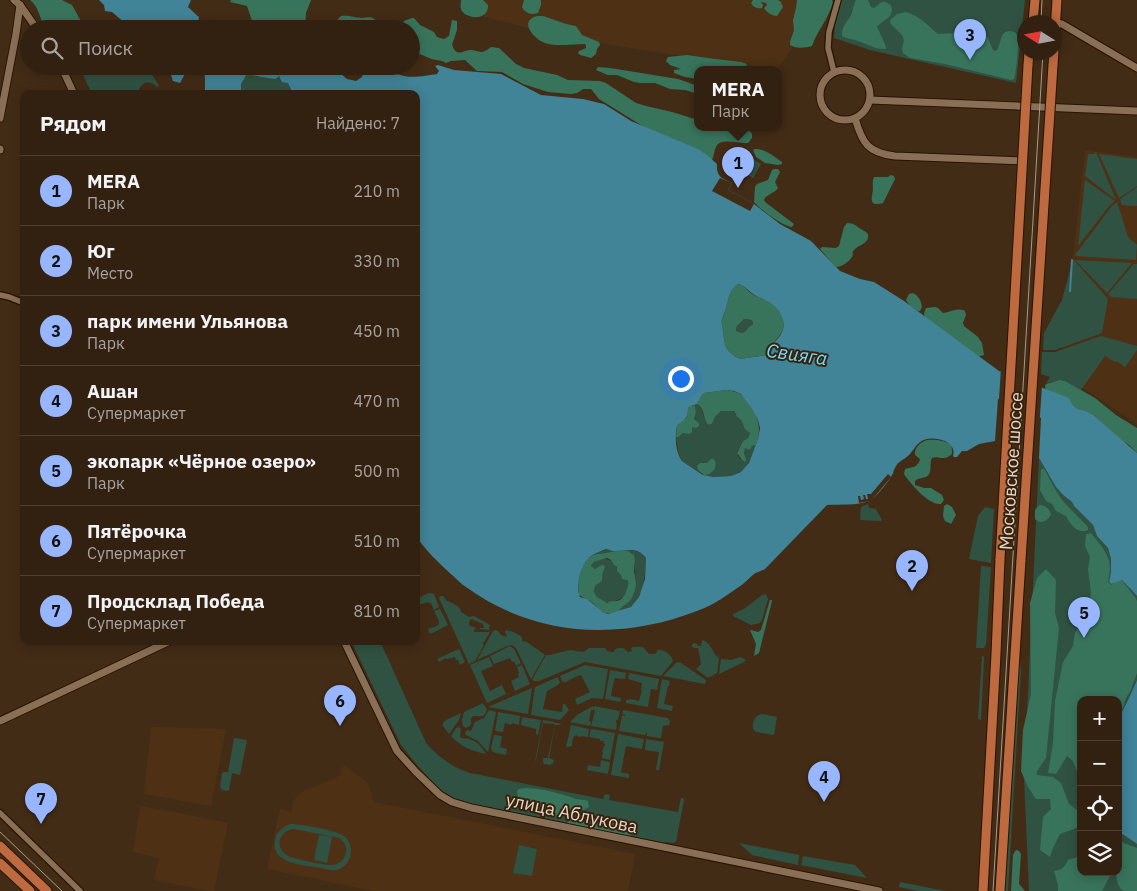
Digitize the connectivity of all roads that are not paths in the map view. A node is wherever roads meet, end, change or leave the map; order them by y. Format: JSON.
{"nodes":[{"id":1,"x":838,"y":0,"type":"edge"},
{"id":2,"x":1035,"y":0,"type":"edge"},
{"id":3,"x":1057,"y":0,"type":"edge"},
{"id":4,"x":17,"y":2,"type":"edge"},
{"id":5,"x":1034,"y":15,"type":"edge"},
{"id":6,"x":1056,"y":15,"type":"edge"},
{"id":7,"x":30,"y":20,"type":"edge"},
{"id":8,"x":1062,"y":24,"type":"edge"},
{"id":9,"x":1028,"y":60,"type":"edge"},
{"id":10,"x":1053,"y":60,"type":"edge"},
{"id":11,"x":1137,"y":68,"type":"edge"},
{"id":12,"x":834,"y":72,"type":"junction"},
{"id":13,"x":65,"y":75,"type":"edge"},
{"id":14,"x":72,"y":90,"type":"edge"},
{"id":15,"x":870,"y":100,"type":"junction"},
{"id":16,"x":1137,"y":111,"type":"edge"},
{"id":17,"x":0,"y":118,"type":"edge"},
{"id":18,"x":855,"y":118,"type":"junction"},
{"id":19,"x":1022,"y":162,"type":"junction"},
{"id":20,"x":0,"y":295,"type":"edge"},
{"id":21,"x":20,"y":301,"type":"edge"},
{"id":22,"x":162,"y":645,"type":"edge"},
{"id":23,"x":346,"y":645,"type":"edge"},
{"id":24,"x":0,"y":721,"type":"edge"},
{"id":25,"x":0,"y":813,"type":"edge"},
{"id":26,"x":0,"y":846,"type":"edge"},
{"id":27,"x":0,"y":863,"type":"edge"},
{"id":28,"x":30,"y":891,"type":"edge"},
{"id":29,"x":47,"y":891,"type":"edge"},
{"id":30,"x":80,"y":891,"type":"edge"},
{"id":31,"x":879,"y":891,"type":"edge"},
{"id":32,"x":983,"y":891,"type":"edge"},
{"id":33,"x":1000,"y":891,"type":"edge"}],
"edges":[{"from":1,"to":12,"type":"street"},
{"from":2,"to":5,"type":"main road"},
{"from":3,"to":6,"type":"main road"},
{"from":4,"to":7,"type":"street"},
{"from":4,"to":17,"type":"street"},
{"from":8,"to":11,"type":"street"},
{"from":9,"to":19,"type":"main road","name":"Московское шоссе","bridge":true},
{"from":10,"to":33,"type":"main road","name":"Московское шоссе","bridge":true},
{"from":12,"to":15,"type":"street"},
{"from":12,"to":18,"type":"street"},
{"from":13,"to":14,"type":"street"},
{"from":15,"to":16,"type":"street"},
{"from":15,"to":18,"type":"street"},
{"from":18,"to":19,"type":"street"},
{"from":19,"to":32,"type":"main road","name":"Московское шоссе","bridge":true},
{"from":20,"to":21,"type":"street"},
{"from":22,"to":24,"type":"street"},
{"from":23,"to":31,"type":"street","name":"улица Аблукова"},
{"from":25,"to":30,"type":"street"},
{"from":26,"to":29,"type":"main road"},
{"from":27,"to":28,"type":"main road"}]}
